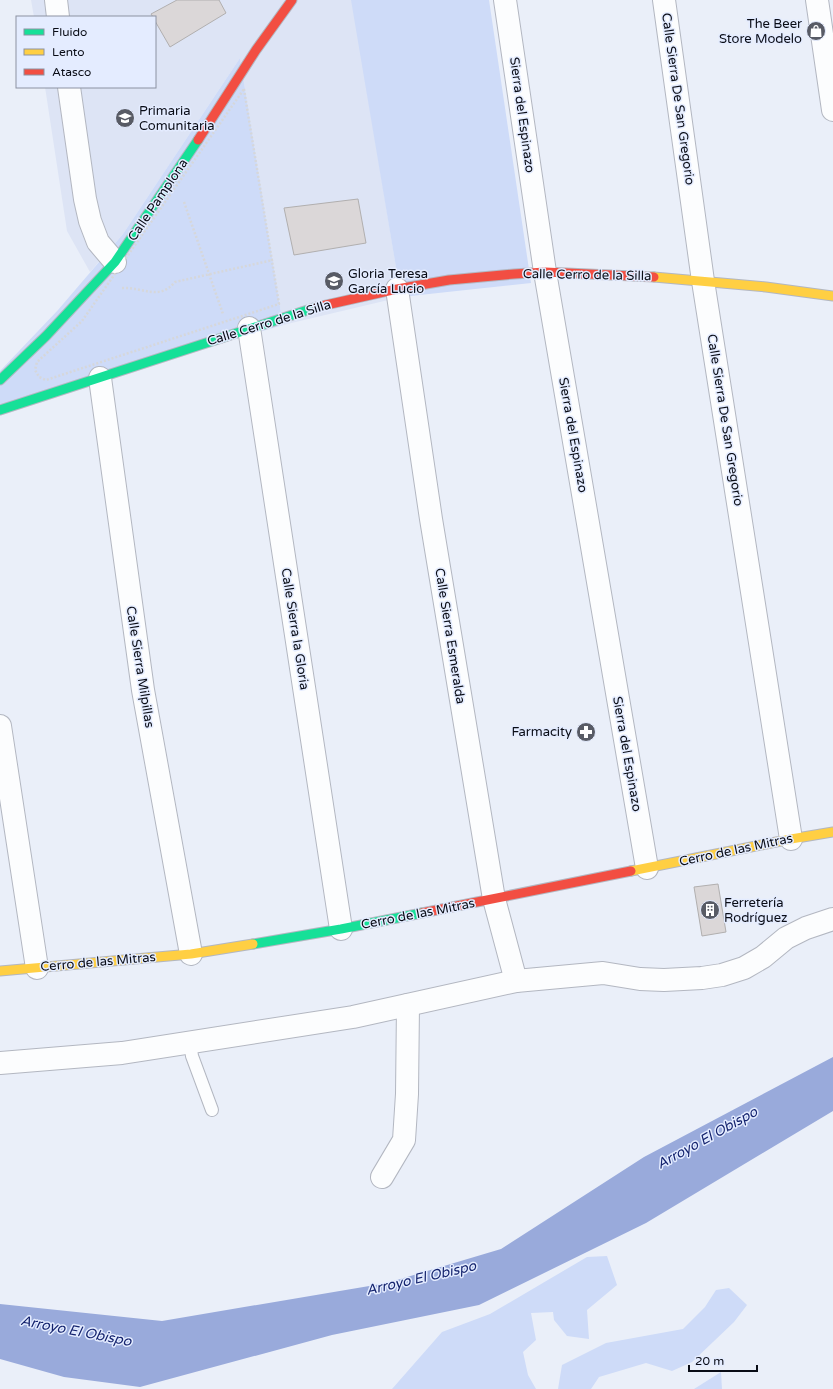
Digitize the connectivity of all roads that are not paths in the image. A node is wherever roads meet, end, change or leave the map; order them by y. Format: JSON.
{"nodes":[{"id":1,"x":56,"y":0,"type":"edge"},
{"id":2,"x":292,"y":0,"type":"edge"},
{"id":3,"x":505,"y":0,"type":"edge"},
{"id":4,"x":664,"y":0,"type":"edge"},
{"id":5,"x":817,"y":0,"type":"edge"},
{"id":6,"x":58,"y":16,"type":"edge"},
{"id":7,"x":69,"y":88,"type":"edge"},
{"id":8,"x":833,"y":110,"type":"edge"},
{"id":9,"x":115,"y":262,"type":"junction"},
{"id":10,"x":545,"y":272,"type":"junction"},
{"id":11,"x":703,"y":281,"type":"junction"},
{"id":12,"x":397,"y":289,"type":"junction"},
{"id":13,"x":833,"y":296,"type":"edge"},
{"id":14,"x":249,"y":328,"type":"junction"},
{"id":15,"x":100,"y":378,"type":"junction"},
{"id":16,"x":0,"y":380,"type":"edge"},
{"id":17,"x":0,"y":410,"type":"edge"},
{"id":18,"x":0,"y":726,"type":"edge"},
{"id":19,"x":833,"y":832,"type":"edge"},
{"id":20,"x":791,"y":838,"type":"junction"},
{"id":21,"x":647,"y":868,"type":"junction"},
{"id":22,"x":494,"y":899,"type":"junction"},
{"id":23,"x":833,"y":919,"type":"edge"},
{"id":24,"x":341,"y":929,"type":"junction"},
{"id":25,"x":191,"y":954,"type":"junction"},
{"id":26,"x":37,"y":968,"type":"junction"},
{"id":27,"x":0,"y":971,"type":"edge"},
{"id":28,"x":516,"y":981,"type":"junction"},
{"id":29,"x":408,"y":1005,"type":"junction"},
{"id":30,"x":190,"y":1043,"type":"junction"},
{"id":31,"x":0,"y":1063,"type":"edge"},
{"id":32,"x":212,"y":1110,"type":"dead end"},
{"id":33,"x":382,"y":1177,"type":"dead end"}],
"edges":[{"from":1,"to":6,"type":"street"},
{"from":2,"to":9,"type":"street","name":"Calle Pamplona"},
{"from":3,"to":10,"type":"street","name":"Sierra del Espinazo"},
{"from":4,"to":11,"type":"street","name":"Calle Sierra De San Gregorio"},
{"from":5,"to":8,"type":"street"},
{"from":7,"to":9,"type":"street"},
{"from":9,"to":16,"type":"street","name":"Calle Pamplona"},
{"from":10,"to":11,"type":"street","name":"Calle Cerro de la Silla"},
{"from":10,"to":12,"type":"street","name":"Calle Cerro de la Silla"},
{"from":10,"to":21,"type":"street","name":"Sierra del Espinazo"},
{"from":11,"to":13,"type":"street","name":"Calle Cerro de la Silla"},
{"from":11,"to":20,"type":"street","name":"Calle Sierra De San Gregorio"},
{"from":12,"to":14,"type":"street","name":"Calle Cerro de la Silla"},
{"from":12,"to":22,"type":"street","name":"Calle Sierra Esmeralda"},
{"from":14,"to":15,"type":"street","name":"Calle Cerro de la Silla"},
{"from":14,"to":24,"type":"street","name":"Calle Sierra la Gloria"},
{"from":15,"to":17,"type":"street","name":"Calle Cerro de la Silla"},
{"from":15,"to":25,"type":"street","name":"Calle Sierra Milpillas"},
{"from":18,"to":26,"type":"street"},
{"from":19,"to":20,"type":"street","name":"Cerro de las Mitras"},
{"from":20,"to":21,"type":"street","name":"Cerro de las Mitras"},
{"from":21,"to":22,"type":"street","name":"Cerro de las Mitras"},
{"from":22,"to":24,"type":"street","name":"Cerro de las Mitras"},
{"from":22,"to":28,"type":"street","name":"Calle Sierra Esmeralda"},
{"from":23,"to":28,"type":"street"},
{"from":24,"to":25,"type":"street","name":"Cerro de las Mitras"},
{"from":25,"to":26,"type":"street","name":"Cerro de las Mitras"},
{"from":26,"to":27,"type":"street","name":"Cerro de las Mitras"},
{"from":28,"to":29,"type":"street"},
{"from":29,"to":30,"type":"street"},
{"from":29,"to":33,"type":"street"},
{"from":30,"to":31,"type":"street"},
{"from":30,"to":32,"type":"lane"}]}
